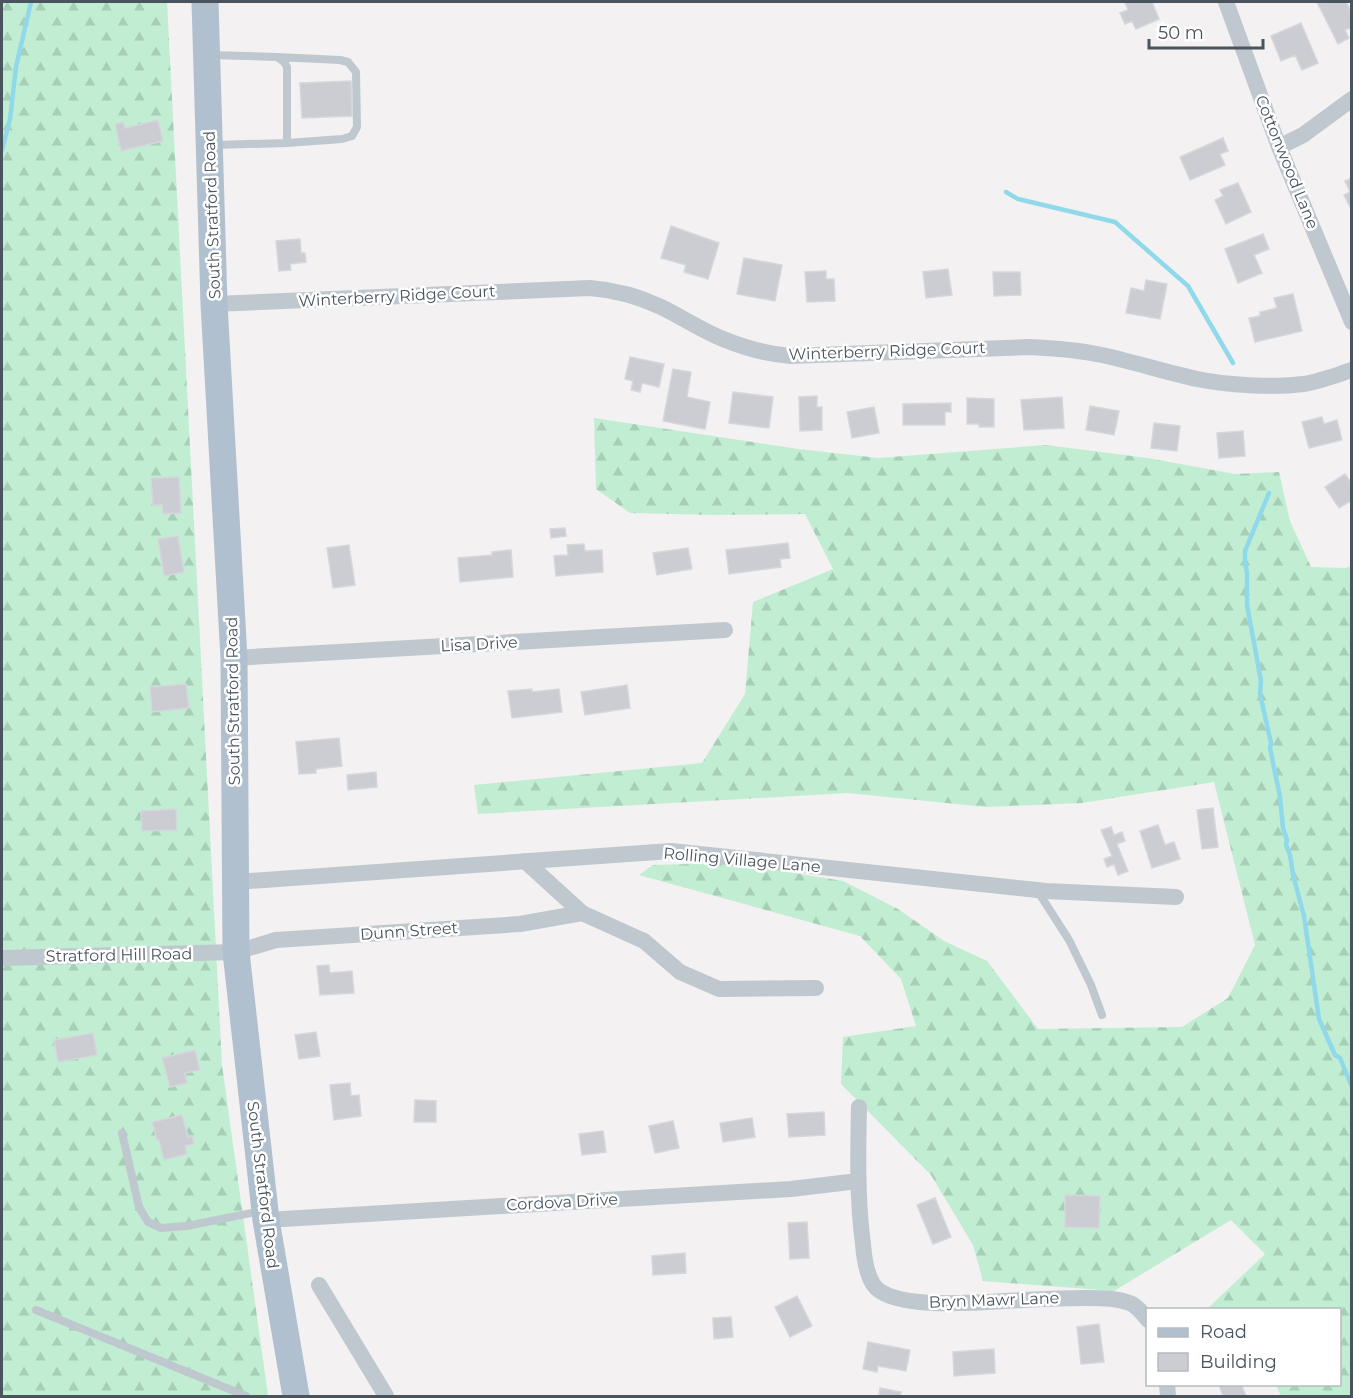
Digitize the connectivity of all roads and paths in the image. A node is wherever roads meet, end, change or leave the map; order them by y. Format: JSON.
{"nodes":[{"id":1,"x":205,"y":2,"type":"edge"},
{"id":2,"x":1226,"y":2,"type":"edge"},
{"id":3,"x":207,"y":55,"type":"junction"},
{"id":4,"x":277,"y":57,"type":"junction"},
{"id":5,"x":1352,"y":99,"type":"edge"},
{"id":6,"x":287,"y":143,"type":"junction"},
{"id":7,"x":210,"y":145,"type":"junction"},
{"id":8,"x":1279,"y":147,"type":"junction"},
{"id":9,"x":214,"y":304,"type":"junction"},
{"id":10,"x":1352,"y":322,"type":"edge"},
{"id":11,"x":1352,"y":370,"type":"edge"},
{"id":12,"x":725,"y":630,"type":"dead end"},
{"id":13,"x":234,"y":658,"type":"junction"},
{"id":14,"x":525,"y":861,"type":"junction"},
{"id":15,"x":235,"y":882,"type":"junction"},
{"id":16,"x":1037,"y":890,"type":"junction"},
{"id":17,"x":1176,"y":897,"type":"dead end"},
{"id":18,"x":582,"y":913,"type":"junction"},
{"id":19,"x":236,"y":952,"type":"junction"},
{"id":20,"x":2,"y":958,"type":"edge"},
{"id":21,"x":816,"y":988,"type":"dead end"},
{"id":22,"x":1101,"y":1015,"type":"dead end"},
{"id":23,"x":859,"y":1107,"type":"dead end"},
{"id":24,"x":122,"y":1134,"type":"dead end"},
{"id":25,"x":858,"y":1181,"type":"junction"},
{"id":26,"x":265,"y":1215,"type":"junction"},
{"id":27,"x":319,"y":1285,"type":"dead end"},
{"id":28,"x":36,"y":1310,"type":"dead end"},
{"id":29,"x":1146,"y":1318,"type":"edge"},
{"id":30,"x":246,"y":1396,"type":"edge"},
{"id":31,"x":296,"y":1396,"type":"edge"},
{"id":32,"x":386,"y":1396,"type":"edge"}],
"edges":[{"from":1,"to":3,"type":"main road","name":"South Stratford Road"},
{"from":2,"to":8,"type":"street","name":"Cottonwood Lane"},
{"from":3,"to":4,"type":"lane"},
{"from":3,"to":7,"type":"main road","name":"South Stratford Road"},
{"from":4,"to":6,"type":"lane"},
{"from":4,"to":6,"type":"lane"},
{"from":5,"to":8,"type":"street"},
{"from":6,"to":7,"type":"lane"},
{"from":7,"to":9,"type":"main road","name":"South Stratford Road"},
{"from":8,"to":10,"type":"street","name":"Cottonwood Lane"},
{"from":9,"to":11,"type":"street","name":"Winterberry Ridge Court"},
{"from":9,"to":13,"type":"main road","name":"South Stratford Road"},
{"from":12,"to":13,"type":"street","name":"Lisa Drive"},
{"from":13,"to":15,"type":"main road","name":"South Stratford Road"},
{"from":14,"to":15,"type":"street","name":"Rolling Village Lane"},
{"from":14,"to":16,"type":"street","name":"Rolling Village Lane"},
{"from":14,"to":18,"type":"street"},
{"from":15,"to":19,"type":"main road","name":"South Stratford Road"},
{"from":16,"to":17,"type":"street","name":"Rolling Village Lane"},
{"from":16,"to":22,"type":"lane"},
{"from":18,"to":19,"type":"street","name":"Dunn Street"},
{"from":18,"to":21,"type":"street"},
{"from":19,"to":20,"type":"street","name":"Stratford Hill Road"},
{"from":19,"to":26,"type":"main road","name":"South Stratford Road"},
{"from":23,"to":25,"type":"street","name":"Bryn Mawr Lane"},
{"from":24,"to":26,"type":"lane"},
{"from":25,"to":26,"type":"street","name":"Cordova Drive"},
{"from":25,"to":29,"type":"street","name":"Bryn Mawr Lane"},
{"from":26,"to":31,"type":"main road","name":"South Stratford Road"},
{"from":27,"to":32,"type":"street"},
{"from":28,"to":30,"type":"lane"}]}
